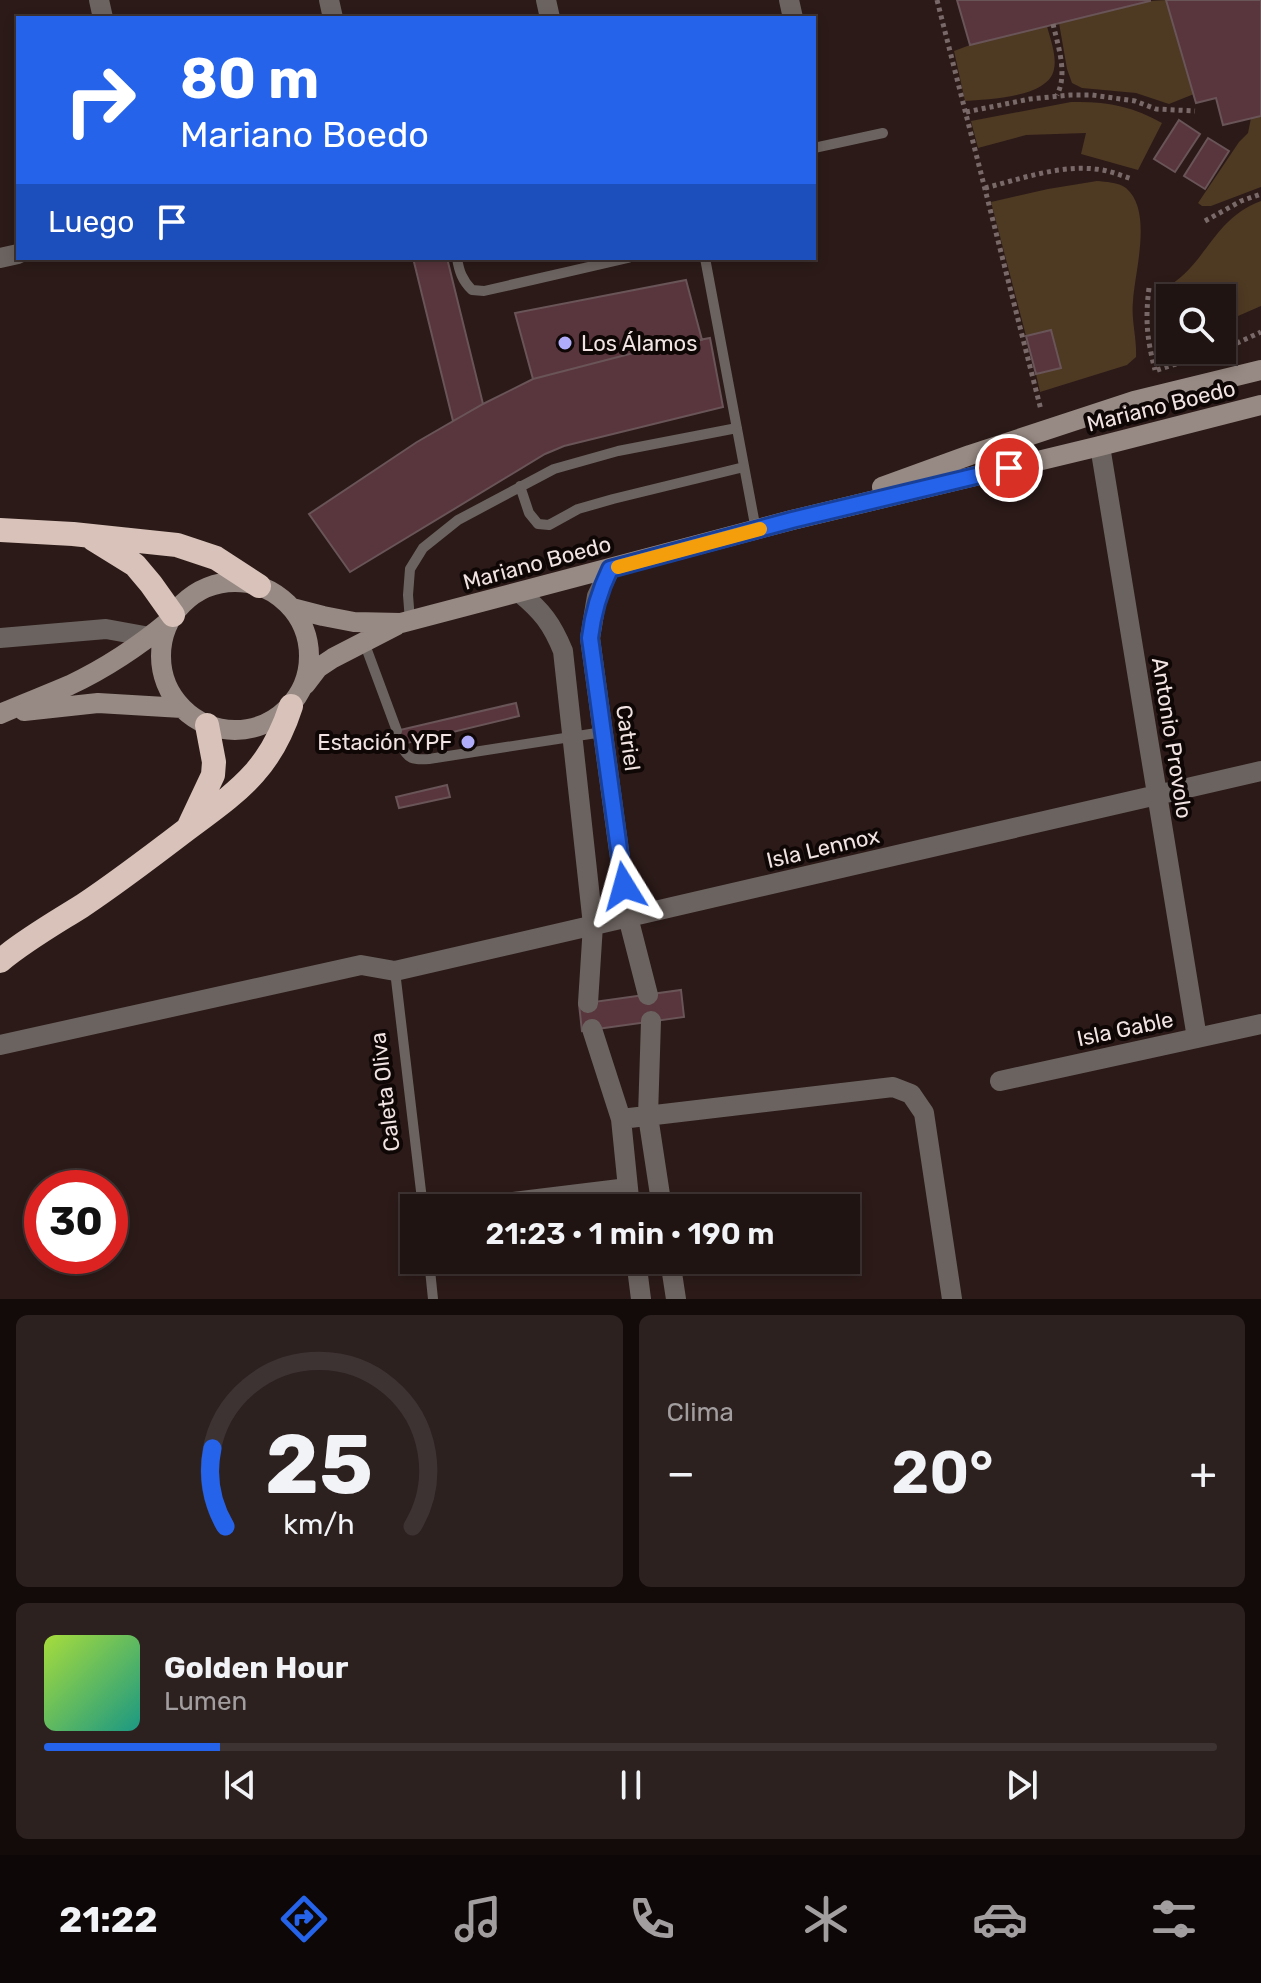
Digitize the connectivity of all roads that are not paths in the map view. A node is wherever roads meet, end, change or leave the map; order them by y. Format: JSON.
{"nodes":[{"id":1,"x":883,"y":133,"type":"dead end"},
{"id":2,"x":816,"y":148,"type":"edge"},
{"id":3,"x":457,"y":260,"type":"edge"},
{"id":4,"x":619,"y":260,"type":"edge"},
{"id":5,"x":705,"y":260,"type":"edge"},
{"id":6,"x":1261,"y":370,"type":"edge"},
{"id":7,"x":1261,"y":405,"type":"edge"},
{"id":8,"x":737,"y":428,"type":"junction"},
{"id":9,"x":1100,"y":446,"type":"junction"},
{"id":10,"x":744,"y":467,"type":"junction"},
{"id":11,"x":520,"y":486,"type":"junction"},
{"id":12,"x":792,"y":520,"type":"junction"},
{"id":13,"x":0,"y":530,"type":"edge"},
{"id":14,"x":756,"y":530,"type":"junction"},
{"id":15,"x":88,"y":536,"type":"junction"},
{"id":16,"x":610,"y":569,"type":"junction"},
{"id":17,"x":259,"y":586,"type":"junction"},
{"id":18,"x":520,"y":593,"type":"junction"},
{"id":19,"x":292,"y":608,"type":"junction"},
{"id":20,"x":171,"y":618,"type":"junction"},
{"id":21,"x":406,"y":622,"type":"junction"},
{"id":22,"x":150,"y":637,"type":"junction"},
{"id":23,"x":0,"y":638,"type":"edge"},
{"id":24,"x":364,"y":642,"type":"junction"},
{"id":25,"x":297,"y":696,"type":"junction"},
{"id":26,"x":182,"y":708,"type":"junction"},
{"id":27,"x":0,"y":714,"type":"edge"},
{"id":28,"x":207,"y":725,"type":"junction"},
{"id":29,"x":397,"y":731,"type":"dead end"},
{"id":30,"x":603,"y":732,"type":"junction"},
{"id":31,"x":573,"y":736,"type":"junction"},
{"id":32,"x":401,"y":744,"type":"dead end"},
{"id":33,"x":1261,"y":771,"type":"edge"},
{"id":34,"x":1156,"y":795,"type":"junction"},
{"id":35,"x":188,"y":828,"type":"junction"},
{"id":36,"x":628,"y":917,"type":"junction"},
{"id":37,"x":593,"y":925,"type":"junction"},
{"id":38,"x":0,"y":961,"type":"edge"},
{"id":39,"x":395,"y":971,"type":"junction"},
{"id":40,"x":648,"y":995,"type":"dead end"},
{"id":41,"x":588,"y":1003,"type":"dead end"},
{"id":42,"x":651,"y":1021,"type":"dead end"},
{"id":43,"x":1261,"y":1024,"type":"edge"},
{"id":44,"x":592,"y":1029,"type":"dead end"},
{"id":45,"x":1197,"y":1038,"type":"junction"},
{"id":46,"x":0,"y":1045,"type":"edge"},
{"id":47,"x":1000,"y":1081,"type":"dead end"},
{"id":48,"x":648,"y":1116,"type":"junction"},
{"id":49,"x":621,"y":1119,"type":"junction"},
{"id":50,"x":421,"y":1194,"type":"edge"},
{"id":51,"x":629,"y":1194,"type":"edge"},
{"id":52,"x":660,"y":1194,"type":"edge"},
{"id":53,"x":430,"y":1274,"type":"edge"},
{"id":54,"x":638,"y":1274,"type":"edge"},
{"id":55,"x":672,"y":1274,"type":"edge"},
{"id":56,"x":433,"y":1299,"type":"edge"},
{"id":57,"x":641,"y":1299,"type":"edge"},
{"id":58,"x":676,"y":1299,"type":"edge"},
{"id":59,"x":952,"y":1299,"type":"edge"}],
"edges":[{"from":1,"to":2,"type":"lane"},
{"from":3,"to":4,"type":"lane"},
{"from":5,"to":8,"type":"lane"},
{"from":6,"to":12,"type":"main road","name":"Mariano Boedo"},
{"from":7,"to":9,"type":"main road","name":"Mariano Boedo"},
{"from":8,"to":10,"type":"lane"},
{"from":8,"to":11,"type":"lane"},
{"from":9,"to":12,"type":"main road","name":"Mariano Boedo"},
{"from":9,"to":34,"type":"street","name":"Antonio Provolo"},
{"from":10,"to":11,"type":"lane"},
{"from":10,"to":14,"type":"lane"},
{"from":11,"to":21,"type":"lane"},
{"from":12,"to":14,"type":"main road","name":"Mariano Boedo"},
{"from":13,"to":15,"type":"highway"},
{"from":14,"to":16,"type":"main road","name":"Mariano Boedo"},
{"from":15,"to":17,"type":"highway"},
{"from":15,"to":20,"type":"highway"},
{"from":16,"to":18,"type":"main road","name":"Mariano Boedo"},
{"from":16,"to":30,"type":"street","name":"Catriel"},
{"from":17,"to":19,"type":"main road","name":"Mariano Boedo"},
{"from":17,"to":20,"type":"main road"},
{"from":18,"to":21,"type":"main road","name":"Mariano Boedo"},
{"from":18,"to":31,"type":"street"},
{"from":19,"to":21,"type":"main road","name":"Mariano Boedo"},
{"from":19,"to":25,"type":"main road"},
{"from":20,"to":22,"type":"main road"},
{"from":20,"to":26,"type":"main road"},
{"from":21,"to":24,"type":"main road"},
{"from":22,"to":23,"type":"street"},
{"from":22,"to":27,"type":"main road"},
{"from":24,"to":25,"type":"main road"},
{"from":24,"to":29,"type":"lane"},
{"from":25,"to":28,"type":"main road"},
{"from":25,"to":35,"type":"highway"},
{"from":26,"to":27,"type":"main road"},
{"from":26,"to":28,"type":"main road"},
{"from":28,"to":35,"type":"highway"},
{"from":30,"to":31,"type":"lane"},
{"from":30,"to":36,"type":"street","name":"Catriel"},
{"from":31,"to":32,"type":"lane"},
{"from":31,"to":37,"type":"street"},
{"from":33,"to":34,"type":"street","name":"Isla Lennox"},
{"from":34,"to":36,"type":"street","name":"Isla Lennox"},
{"from":34,"to":45,"type":"street","name":"Antonio Provolo"},
{"from":35,"to":38,"type":"highway"},
{"from":36,"to":37,"type":"street","name":"Isla Lennox"},
{"from":36,"to":40,"type":"street","name":"Catriel"},
{"from":37,"to":39,"type":"street","name":"Isla Lennox"},
{"from":37,"to":41,"type":"street"},
{"from":39,"to":46,"type":"street"},
{"from":39,"to":50,"type":"lane","name":"Caleta Oliva"},
{"from":42,"to":48,"type":"street"},
{"from":43,"to":45,"type":"street","name":"Isla Gable"},
{"from":44,"to":49,"type":"street"},
{"from":45,"to":47,"type":"street","name":"Isla Gable"},
{"from":48,"to":49,"type":"street"},
{"from":48,"to":52,"type":"street"},
{"from":48,"to":59,"type":"street"},
{"from":49,"to":51,"type":"street"},
{"from":53,"to":56,"type":"lane"},
{"from":54,"to":57,"type":"street"},
{"from":55,"to":58,"type":"street"}]}
